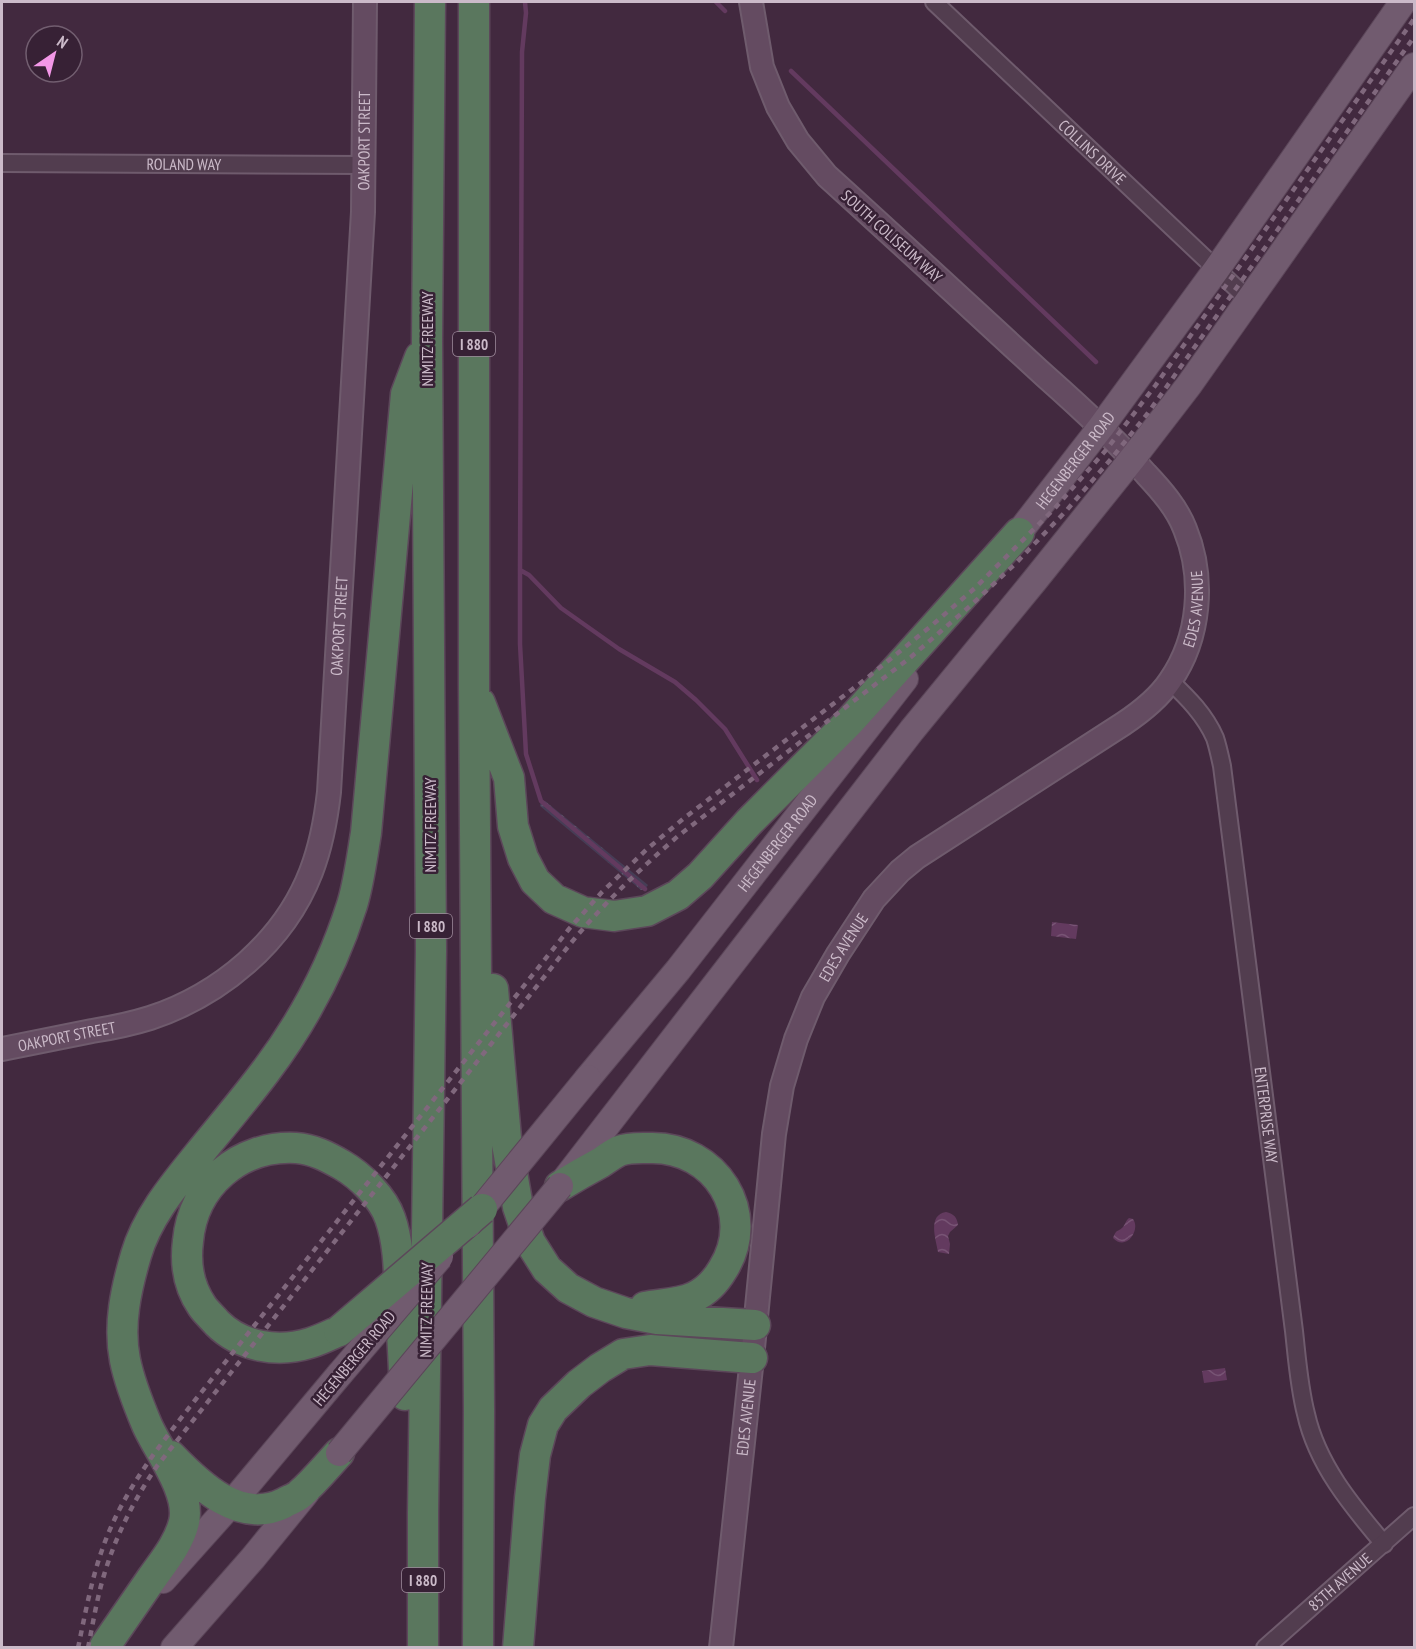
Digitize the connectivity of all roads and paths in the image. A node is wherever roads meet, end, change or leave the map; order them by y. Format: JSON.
{"nodes":[{"id":1,"x":365,"y":2,"type":"edge"},
{"id":2,"x":430,"y":2,"type":"edge"},
{"id":3,"x":474,"y":2,"type":"edge"},
{"id":4,"x":751,"y":2,"type":"edge"},
{"id":5,"x":934,"y":2,"type":"edge"},
{"id":6,"x":1403,"y":2,"type":"edge"},
{"id":7,"x":1414,"y":66,"type":"edge"},
{"id":8,"x":2,"y":163,"type":"edge"},
{"id":9,"x":364,"y":165,"type":"junction"},
{"id":10,"x":1216,"y":270,"type":"junction"},
{"id":11,"x":1250,"y":301,"type":"junction"},
{"id":12,"x":427,"y":340,"type":"junction"},
{"id":13,"x":1101,"y":427,"type":"junction"},
{"id":14,"x":1132,"y":459,"type":"junction"},
{"id":15,"x":1019,"y":533,"type":"junction"},
{"id":16,"x":1170,"y":681,"type":"junction"},
{"id":17,"x":474,"y":686,"type":"junction"},
{"id":18,"x":475,"y":923,"type":"junction"},
{"id":19,"x":2,"y":1048,"type":"edge"},
{"id":20,"x":560,"y":1186,"type":"junction"},
{"id":21,"x":482,"y":1209,"type":"junction"},
{"id":22,"x":594,"y":1302,"type":"junction"},
{"id":23,"x":755,"y":1325,"type":"junction"},
{"id":24,"x":752,"y":1358,"type":"junction"},
{"id":25,"x":147,"y":1425,"type":"junction"},
{"id":26,"x":339,"y":1453,"type":"junction"},
{"id":27,"x":231,"y":1504,"type":"junction"},
{"id":28,"x":423,"y":1513,"type":"junction"},
{"id":29,"x":1414,"y":1516,"type":"edge"},
{"id":30,"x":1384,"y":1544,"type":"junction"},
{"id":31,"x":104,"y":1647,"type":"edge"},
{"id":32,"x":174,"y":1647,"type":"edge"},
{"id":33,"x":423,"y":1647,"type":"edge"},
{"id":34,"x":478,"y":1647,"type":"edge"},
{"id":35,"x":518,"y":1647,"type":"edge"},
{"id":36,"x":722,"y":1647,"type":"edge"},
{"id":37,"x":1265,"y":1647,"type":"edge"}],
"edges":[{"from":1,"to":9,"type":"street","name":"OAKPORT STREET"},
{"from":2,"to":12,"type":"highway","name":"NIMITZ FREEWAY","number":"I 880"},
{"from":3,"to":17,"type":"highway","number":"I 880"},
{"from":4,"to":13,"type":"street","name":"SOUTH COLISEUM WAY"},
{"from":5,"to":10,"type":"street","name":"COLLINS DRIVE"},
{"from":6,"to":10,"type":"main road","name":"HEGENBERGER ROAD"},
{"from":7,"to":11,"type":"main road"},
{"from":8,"to":9,"type":"street","name":"ROLAND WAY"},
{"from":9,"to":19,"type":"street","name":"OAKPORT STREET"},
{"from":10,"to":11,"type":"street","name":"COLLINS DRIVE"},
{"from":10,"to":13,"type":"main road","name":"HEGENBERGER ROAD"},
{"from":11,"to":14,"type":"main road"},
{"from":12,"to":25,"type":"highway"},
{"from":12,"to":28,"type":"highway","name":"NIMITZ FREEWAY","number":"I 880"},
{"from":13,"to":14,"type":"street","name":"EDES AVENUE"},
{"from":13,"to":15,"type":"main road","name":"HEGENBERGER ROAD"},
{"from":14,"to":16,"type":"street","name":"EDES AVENUE"},
{"from":14,"to":20,"type":"main road"},
{"from":15,"to":17,"type":"highway"},
{"from":15,"to":21,"type":"main road","name":"HEGENBERGER ROAD","bridge":true},
{"from":16,"to":23,"type":"street","name":"EDES AVENUE"},
{"from":16,"to":30,"type":"street","name":"ENTERPRISE WAY"},
{"from":17,"to":18,"type":"highway","number":"I 880"},
{"from":18,"to":22,"type":"highway"},
{"from":18,"to":34,"type":"highway","number":"I 880"},
{"from":20,"to":22,"type":"highway"},
{"from":20,"to":26,"type":"main road","bridge":true},
{"from":21,"to":27,"type":"main road","name":"HEGENBERGER ROAD","bridge":true},
{"from":21,"to":28,"type":"highway","bridge":true},
{"from":22,"to":23,"type":"highway"},
{"from":23,"to":24,"type":"street","name":"EDES AVENUE"},
{"from":24,"to":35,"type":"highway"},
{"from":24,"to":36,"type":"street","name":"EDES AVENUE"},
{"from":25,"to":27,"type":"highway"},
{"from":25,"to":31,"type":"highway"},
{"from":26,"to":27,"type":"highway"},
{"from":26,"to":32,"type":"main road"},
{"from":27,"to":31,"type":"main road","name":"HEGENBERGER ROAD"},
{"from":28,"to":33,"type":"highway","name":"NIMITZ FREEWAY","number":"I 880"},
{"from":29,"to":30,"type":"street","name":"85TH AVENUE"},
{"from":30,"to":37,"type":"street","name":"85TH AVENUE"}]}
